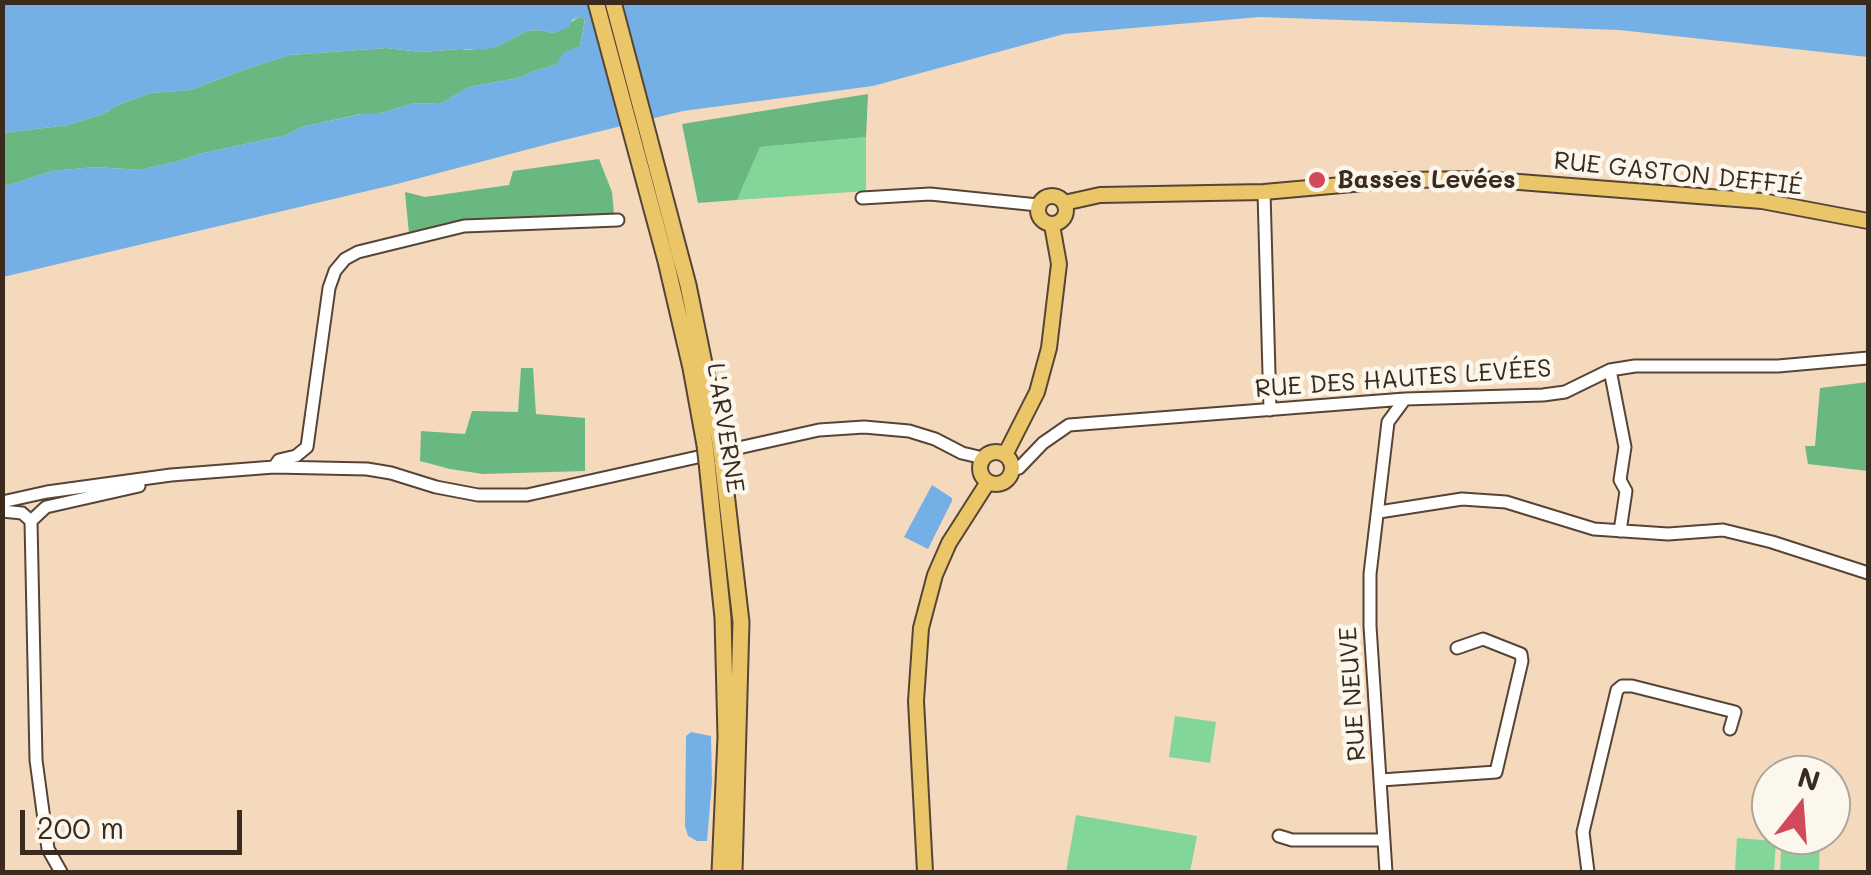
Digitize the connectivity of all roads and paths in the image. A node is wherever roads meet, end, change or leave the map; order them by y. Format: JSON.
{"nodes":[{"id":1,"x":596,"y":2,"type":"edge"},
{"id":2,"x":613,"y":2,"type":"edge"},
{"id":3,"x":646,"y":158,"type":"junction"},
{"id":4,"x":1264,"y":192,"type":"junction"},
{"id":5,"x":862,"y":198,"type":"dead end"},
{"id":6,"x":1064,"y":203,"type":"junction"},
{"id":7,"x":1038,"y":205,"type":"junction"},
{"id":8,"x":618,"y":220,"type":"dead end"},
{"id":9,"x":1868,"y":221,"type":"edge"},
{"id":10,"x":1052,"y":225,"type":"junction"},
{"id":11,"x":1868,"y":358,"type":"edge"},
{"id":12,"x":1610,"y":370,"type":"junction"},
{"id":13,"x":1404,"y":399,"type":"junction"},
{"id":14,"x":1374,"y":402,"type":"junction"},
{"id":15,"x":1270,"y":410,"type":"junction"},
{"id":16,"x":1388,"y":422,"type":"junction"},
{"id":17,"x":307,"y":447,"type":"junction"},
{"id":18,"x":714,"y":452,"type":"junction"},
{"id":19,"x":984,"y":458,"type":"junction"},
{"id":20,"x":1008,"y":463,"type":"junction"},
{"id":21,"x":274,"y":467,"type":"junction"},
{"id":22,"x":316,"y":468,"type":"junction"},
{"id":23,"x":170,"y":475,"type":"junction"},
{"id":24,"x":988,"y":482,"type":"junction"},
{"id":25,"x":2,"y":502,"type":"edge"},
{"id":26,"x":2,"y":511,"type":"edge"},
{"id":27,"x":1379,"y":512,"type":"junction"},
{"id":28,"x":31,"y":520,"type":"junction"},
{"id":29,"x":1620,"y":531,"type":"junction"},
{"id":30,"x":1868,"y":573,"type":"edge"},
{"id":31,"x":1457,"y":648,"type":"dead end"},
{"id":32,"x":1730,"y":729,"type":"dead end"},
{"id":33,"x":1381,"y":780,"type":"junction"},
{"id":34,"x":1279,"y":836,"type":"dead end"},
{"id":35,"x":1384,"y":840,"type":"junction"},
{"id":36,"x":60,"y":872,"type":"edge"},
{"id":37,"x":720,"y":872,"type":"edge"},
{"id":38,"x":734,"y":872,"type":"edge"},
{"id":39,"x":925,"y":872,"type":"edge"},
{"id":40,"x":1386,"y":872,"type":"edge"},
{"id":41,"x":1588,"y":872,"type":"edge"}],
"edges":[{"from":1,"to":3,"type":"highway","name":"L'ARVERNE"},
{"from":2,"to":3,"type":"highway","name":"L'ARVERNE"},
{"from":3,"to":18,"type":"highway","name":"L'ARVERNE"},
{"from":4,"to":6,"type":"main road","name":"RUE GASTON DEFFIÉ"},
{"from":4,"to":9,"type":"main road","name":"RUE GASTON DEFFIÉ"},
{"from":4,"to":15,"type":"street"},
{"from":5,"to":7,"type":"street"},
{"from":6,"to":7,"type":"main road"},
{"from":6,"to":10,"type":"main road"},
{"from":7,"to":10,"type":"main road"},
{"from":8,"to":17,"type":"street"},
{"from":10,"to":20,"type":"main road"},
{"from":11,"to":12,"type":"street","name":"RUE DES HAUTES LEVÉES"},
{"from":12,"to":13,"type":"street","name":"RUE DES HAUTES LEVÉES"},
{"from":12,"to":29,"type":"street"},
{"from":13,"to":14,"type":"street","name":"RUE DES HAUTES LEVÉES"},
{"from":13,"to":16,"type":"street"},
{"from":14,"to":15,"type":"street","name":"RUE DES HAUTES LEVÉES"},
{"from":14,"to":16,"type":"street"},
{"from":15,"to":20,"type":"street","name":"RUE DES HAUTES LEVÉES"},
{"from":16,"to":27,"type":"street","name":"RUE NEUVE"},
{"from":17,"to":21,"type":"street"},
{"from":17,"to":22,"type":"street"},
{"from":18,"to":37,"type":"highway","name":"L'ARVERNE"},
{"from":18,"to":38,"type":"highway","name":"L'ARVERNE"},
{"from":19,"to":20,"type":"main road"},
{"from":19,"to":22,"type":"street"},
{"from":19,"to":24,"type":"main road"},
{"from":20,"to":24,"type":"main road"},
{"from":21,"to":22,"type":"street"},
{"from":21,"to":23,"type":"street"},
{"from":23,"to":25,"type":"street"},
{"from":23,"to":28,"type":"street"},
{"from":24,"to":39,"type":"main road"},
{"from":26,"to":28,"type":"street"},
{"from":27,"to":29,"type":"street"},
{"from":27,"to":33,"type":"street","name":"RUE NEUVE"},
{"from":28,"to":36,"type":"street"},
{"from":29,"to":30,"type":"street"},
{"from":31,"to":33,"type":"street"},
{"from":32,"to":41,"type":"street"},
{"from":33,"to":35,"type":"street","name":"RUE NEUVE"},
{"from":34,"to":35,"type":"street"},
{"from":35,"to":40,"type":"street","name":"RUE NEUVE"}]}
